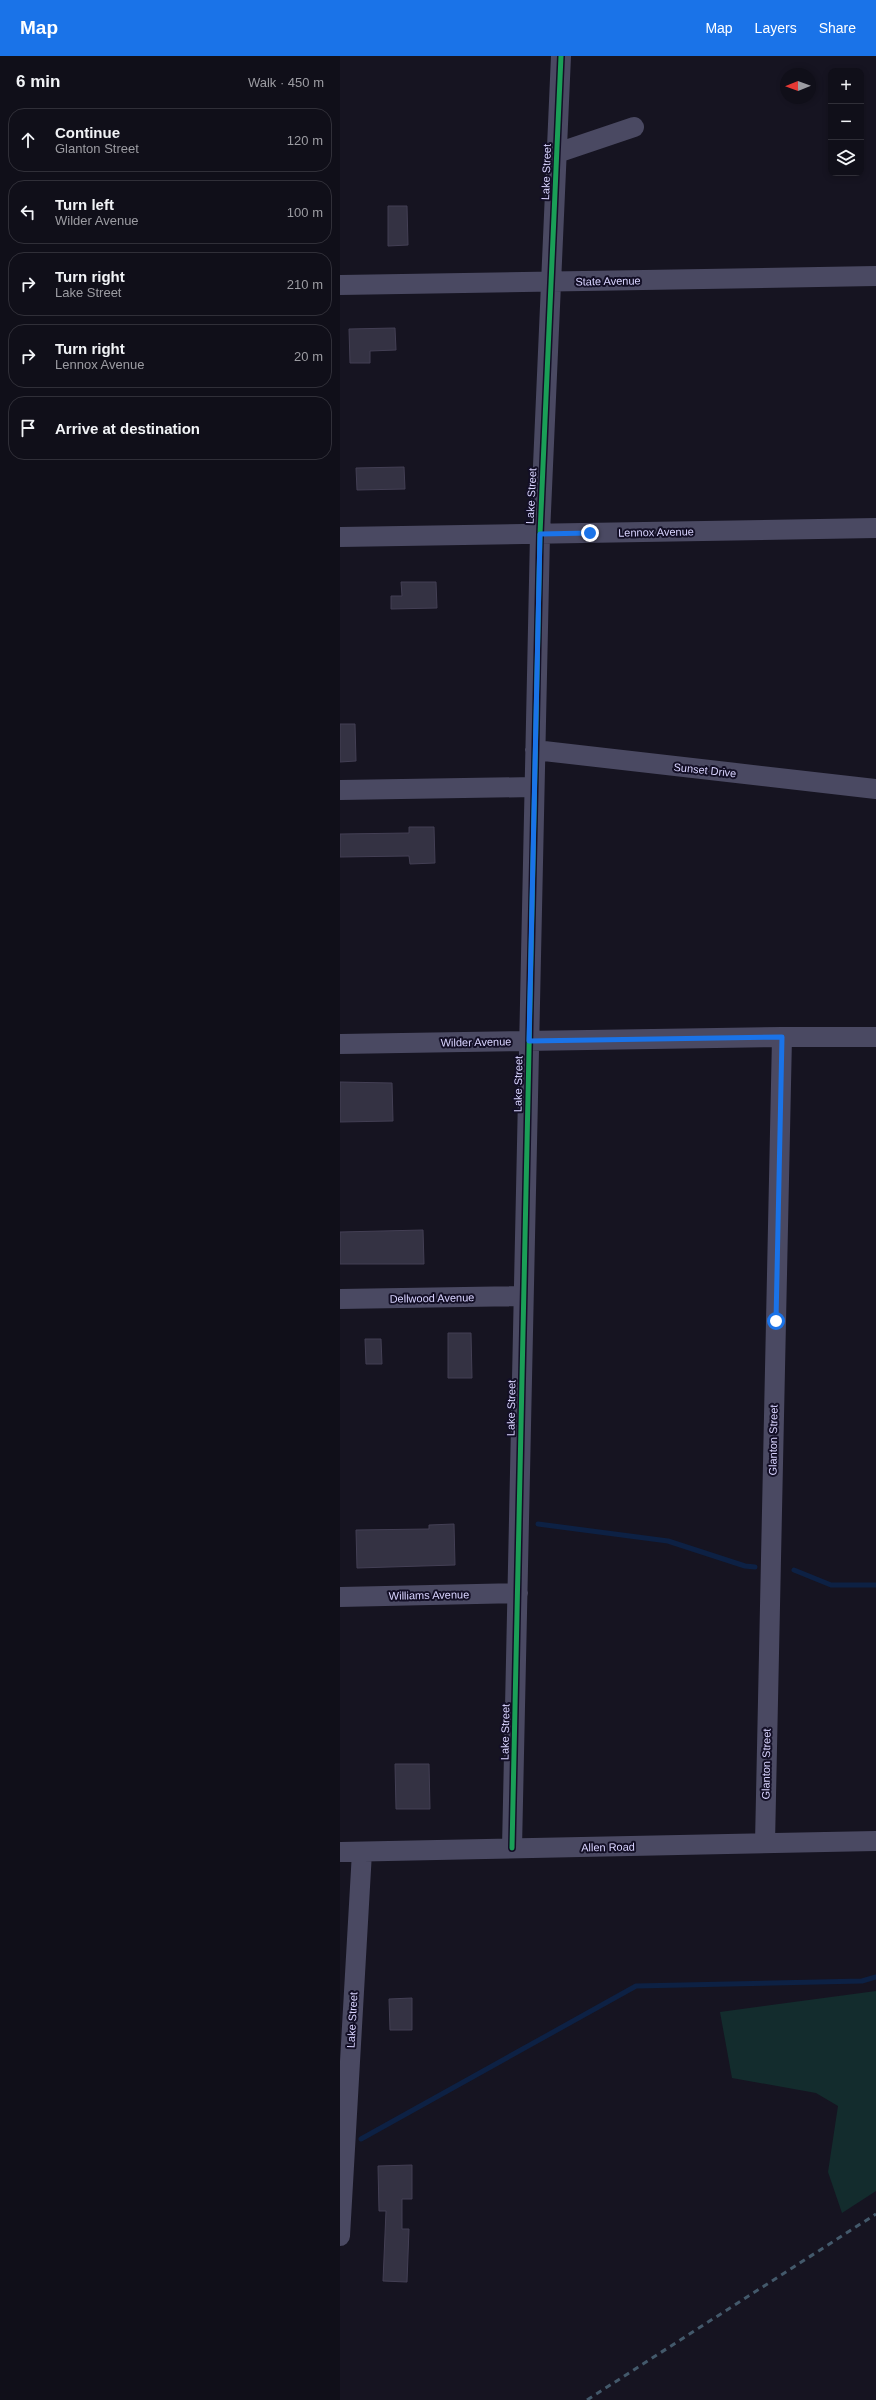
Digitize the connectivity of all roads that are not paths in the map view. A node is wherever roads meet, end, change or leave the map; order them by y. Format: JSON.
{"nodes":[{"id":1,"x":561,"y":56,"type":"edge"},
{"id":2,"x":634,"y":127,"type":"dead end"},
{"id":3,"x":557,"y":153,"type":"junction"},
{"id":4,"x":876,"y":276,"type":"edge"},
{"id":5,"x":552,"y":282,"type":"junction"},
{"id":6,"x":340,"y":285,"type":"edge"},
{"id":7,"x":876,"y":528,"type":"edge"},
{"id":8,"x":540,"y":534,"type":"junction"},
{"id":9,"x":340,"y":537,"type":"edge"},
{"id":10,"x":535,"y":750,"type":"junction"},
{"id":11,"x":534,"y":787,"type":"junction"},
{"id":12,"x":876,"y":789,"type":"edge"},
{"id":13,"x":340,"y":790,"type":"edge"},
{"id":14,"x":782,"y":1037,"type":"junction"},
{"id":15,"x":876,"y":1038,"type":"edge"},
{"id":16,"x":529,"y":1041,"type":"junction"},
{"id":17,"x":340,"y":1044,"type":"edge"},
{"id":18,"x":524,"y":1296,"type":"junction"},
{"id":19,"x":340,"y":1299,"type":"edge"},
{"id":20,"x":518,"y":1593,"type":"junction"},
{"id":21,"x":340,"y":1597,"type":"edge"},
{"id":22,"x":876,"y":1841,"type":"edge"},
{"id":23,"x":765,"y":1843,"type":"junction"},
{"id":24,"x":512,"y":1848,"type":"junction"},
{"id":25,"x":340,"y":1852,"type":"edge"},
{"id":26,"x":362,"y":1852,"type":"junction"},
{"id":27,"x":344,"y":2097,"type":"edge"},
{"id":28,"x":340,"y":2236,"type":"edge"}],
"edges":[{"from":1,"to":3,"type":"street","name":"Lake Street"},
{"from":2,"to":3,"type":"street"},
{"from":3,"to":5,"type":"street","name":"Lake Street"},
{"from":4,"to":5,"type":"street","name":"State Avenue"},
{"from":5,"to":6,"type":"street","name":"State Avenue"},
{"from":5,"to":8,"type":"street","name":"Lake Street"},
{"from":7,"to":8,"type":"street","name":"Lennox Avenue"},
{"from":8,"to":9,"type":"street","name":"Lennox Avenue"},
{"from":8,"to":10,"type":"street","name":"Lake Street"},
{"from":10,"to":11,"type":"street","name":"Lake Street"},
{"from":10,"to":12,"type":"street","name":"Sunset Drive"},
{"from":11,"to":13,"type":"street"},
{"from":11,"to":16,"type":"street","name":"Lake Street"},
{"from":14,"to":15,"type":"street","name":"Wilder Avenue"},
{"from":14,"to":16,"type":"street","name":"Wilder Avenue"},
{"from":14,"to":23,"type":"street","name":"Glanton Street"},
{"from":16,"to":17,"type":"street","name":"Wilder Avenue"},
{"from":16,"to":18,"type":"street","name":"Lake Street"},
{"from":18,"to":19,"type":"street","name":"Dellwood Avenue"},
{"from":18,"to":20,"type":"street","name":"Lake Street"},
{"from":20,"to":21,"type":"street","name":"Williams Avenue"},
{"from":20,"to":24,"type":"street","name":"Lake Street"},
{"from":22,"to":23,"type":"street","name":"Allen Road"},
{"from":23,"to":24,"type":"street","name":"Allen Road"},
{"from":24,"to":26,"type":"street","name":"Allen Road"},
{"from":25,"to":26,"type":"street","name":"Allen Road"},
{"from":26,"to":27,"type":"street","name":"Lake Street"},
{"from":27,"to":28,"type":"street","name":"Lake Street"}]}
